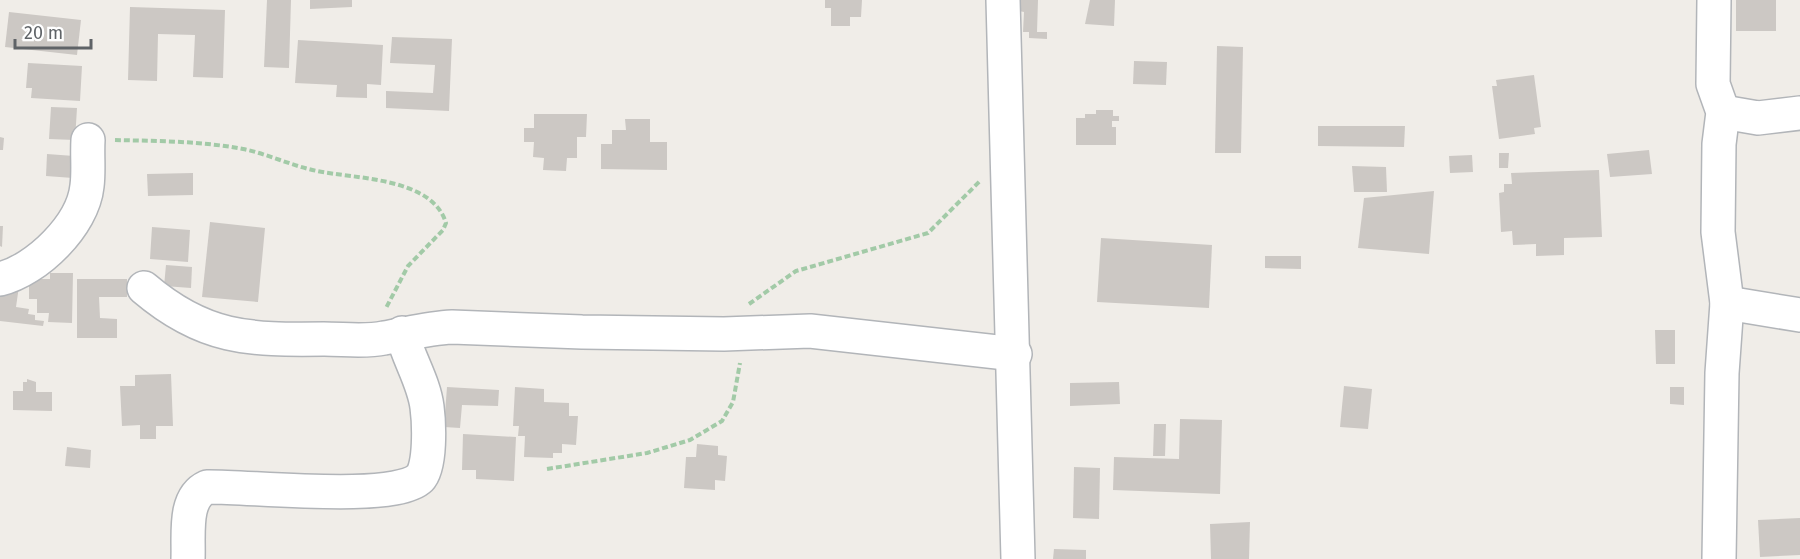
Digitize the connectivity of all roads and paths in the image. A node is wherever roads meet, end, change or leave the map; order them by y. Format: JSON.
{"nodes":[{"id":1,"x":1004,"y":0,"type":"edge"},
{"id":2,"x":1713,"y":0,"type":"edge"},
{"id":3,"x":1723,"y":112,"type":"junction"},
{"id":4,"x":1800,"y":113,"type":"edge"},
{"id":5,"x":88,"y":140,"type":"joint"},
{"id":6,"x":1008,"y":154,"type":"junction"},
{"id":7,"x":0,"y":279,"type":"edge"},
{"id":8,"x":144,"y":288,"type":"dead end"},
{"id":9,"x":1727,"y":303,"type":"junction"},
{"id":10,"x":1800,"y":315,"type":"edge"},
{"id":11,"x":402,"y":333,"type":"junction"},
{"id":12,"x":733,"y":333,"type":"junction"},
{"id":13,"x":366,"y":340,"type":"junction"},
{"id":14,"x":1015,"y":354,"type":"junction"},
{"id":15,"x":547,"y":469,"type":"dead end"},
{"id":16,"x":188,"y":559,"type":"edge"},
{"id":17,"x":1018,"y":559,"type":"edge"},
{"id":18,"x":1719,"y":559,"type":"edge"}],
"edges":[{"from":1,"to":6,"type":"street"},
{"from":2,"to":3,"type":"street"},
{"from":3,"to":4,"type":"street"},
{"from":3,"to":9,"type":"street"},
{"from":5,"to":7,"type":"street"},
{"from":5,"to":13,"type":"path"},
{"from":6,"to":12,"type":"path"},
{"from":6,"to":14,"type":"street"},
{"from":8,"to":13,"type":"street"},
{"from":9,"to":10,"type":"street"},
{"from":9,"to":18,"type":"street"},
{"from":11,"to":12,"type":"street"},
{"from":11,"to":13,"type":"street"},
{"from":11,"to":16,"type":"street"},
{"from":12,"to":14,"type":"street"},
{"from":12,"to":15,"type":"path"},
{"from":14,"to":17,"type":"street"}]}
